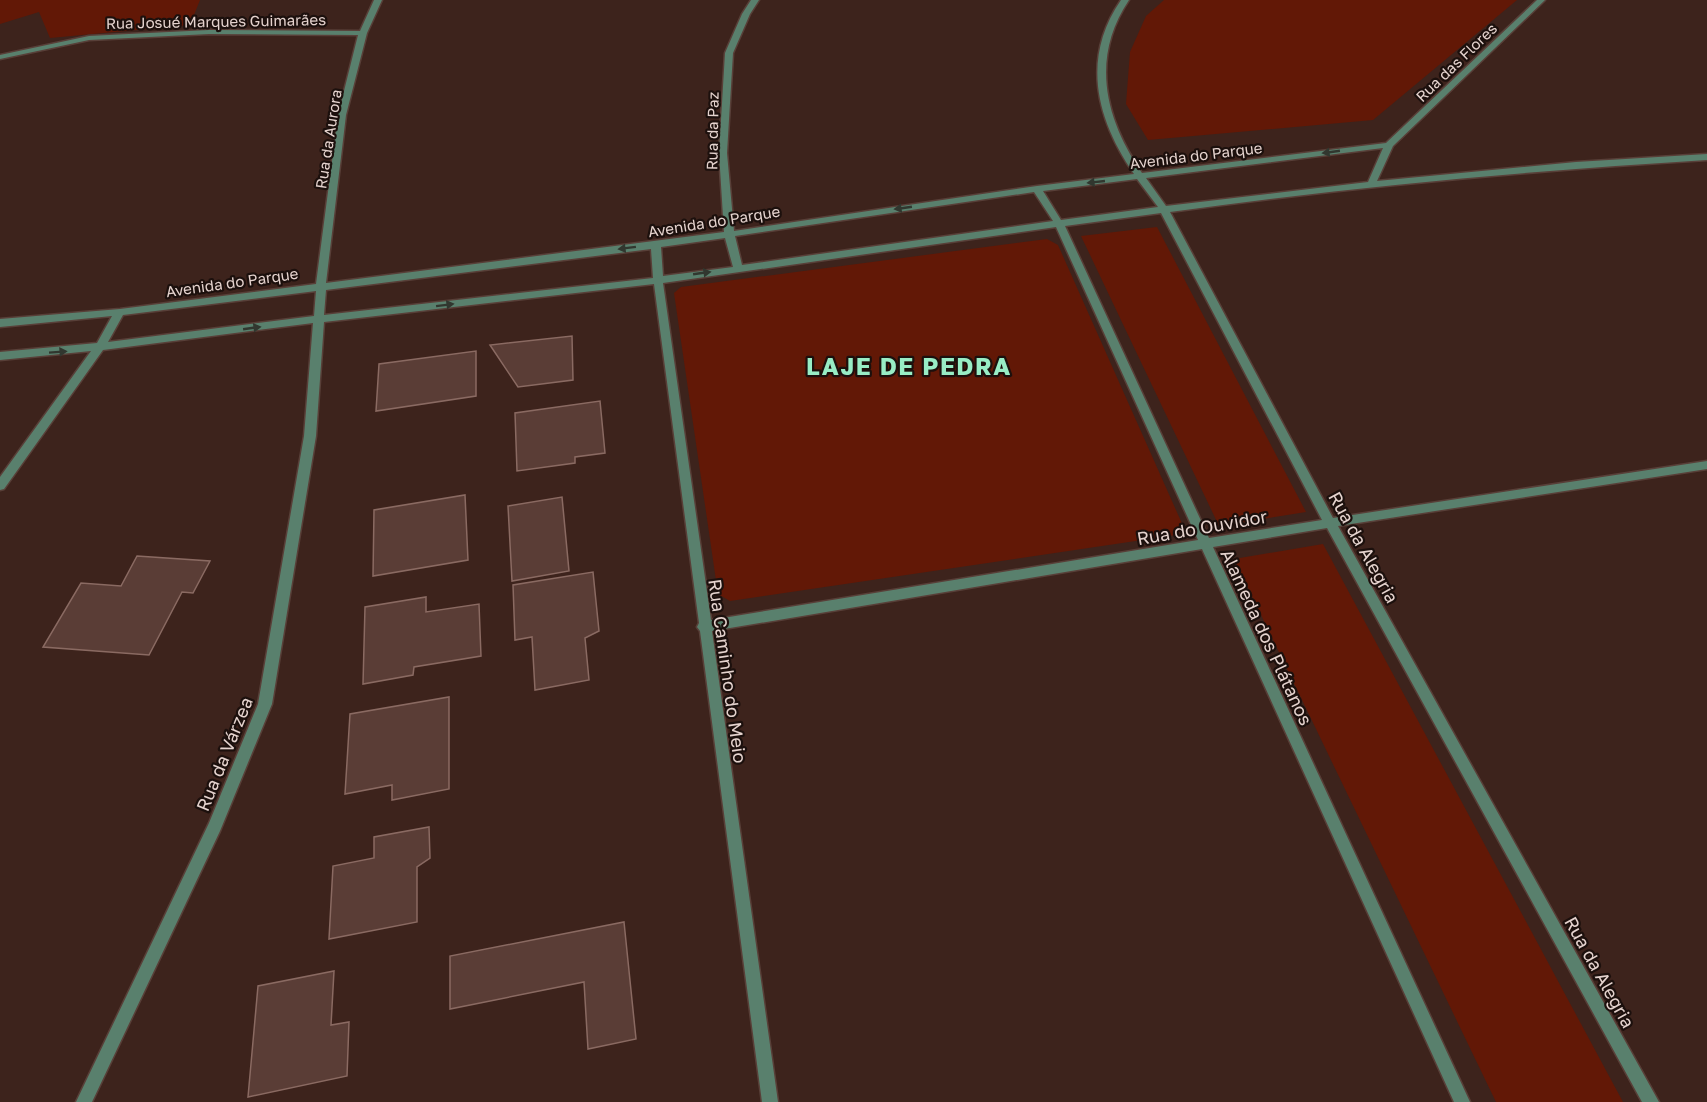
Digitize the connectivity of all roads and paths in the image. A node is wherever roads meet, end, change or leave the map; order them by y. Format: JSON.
{"nodes":[{"id":1,"x":378,"y":0,"type":"edge"},
{"id":2,"x":755,"y":0,"type":"edge"},
{"id":3,"x":1125,"y":0,"type":"edge"},
{"id":4,"x":1541,"y":0,"type":"edge"},
{"id":5,"x":363,"y":33,"type":"junction"},
{"id":6,"x":0,"y":57,"type":"edge"},
{"id":7,"x":1389,"y":145,"type":"junction"},
{"id":8,"x":1707,"y":157,"type":"edge"},
{"id":9,"x":1140,"y":177,"type":"junction"},
{"id":10,"x":1372,"y":183,"type":"junction"},
{"id":11,"x":1037,"y":189,"type":"junction"},
{"id":12,"x":1163,"y":208,"type":"junction"},
{"id":13,"x":1059,"y":224,"type":"junction"},
{"id":14,"x":729,"y":233,"type":"junction"},
{"id":15,"x":656,"y":245,"type":"junction"},
{"id":16,"x":738,"y":268,"type":"junction"},
{"id":17,"x":658,"y":280,"type":"junction"},
{"id":18,"x":321,"y":286,"type":"junction"},
{"id":19,"x":120,"y":312,"type":"junction"},
{"id":20,"x":319,"y":319,"type":"junction"},
{"id":21,"x":0,"y":323,"type":"edge"},
{"id":22,"x":99,"y":348,"type":"junction"},
{"id":23,"x":0,"y":356,"type":"edge"},
{"id":24,"x":1707,"y":465,"type":"edge"},
{"id":25,"x":0,"y":486,"type":"edge"},
{"id":26,"x":1330,"y":523,"type":"junction"},
{"id":27,"x":1205,"y":546,"type":"junction"},
{"id":28,"x":704,"y":627,"type":"junction"},
{"id":29,"x":84,"y":1102,"type":"edge"},
{"id":30,"x":770,"y":1102,"type":"edge"},
{"id":31,"x":1462,"y":1102,"type":"edge"},
{"id":32,"x":1651,"y":1102,"type":"edge"}],
"edges":[{"from":1,"to":5,"type":"street","name":"Rua da Aurora"},
{"from":2,"to":14,"type":"street","name":"Rua da Paz"},
{"from":3,"to":9,"type":"street","name":"Rua da Alegria"},
{"from":4,"to":7,"type":"street","name":"Rua das Flores"},
{"from":5,"to":6,"type":"street","name":"Rua Josué Marques Guimarães"},
{"from":5,"to":18,"type":"street","name":"Rua da Aurora"},
{"from":7,"to":9,"type":"street","name":"Avenida do Parque","one_way":true},
{"from":7,"to":10,"type":"street"},
{"from":8,"to":10,"type":"street"},
{"from":9,"to":11,"type":"street","name":"Avenida do Parque","one_way":true},
{"from":9,"to":12,"type":"street","name":"Rua da Alegria"},
{"from":10,"to":12,"type":"street"},
{"from":11,"to":13,"type":"street","name":"Alameda dos Plátanos"},
{"from":11,"to":14,"type":"street","name":"Avenida do Parque","one_way":true},
{"from":12,"to":13,"type":"street"},
{"from":12,"to":26,"type":"street","name":"Rua da Alegria"},
{"from":13,"to":16,"type":"street"},
{"from":13,"to":27,"type":"street","name":"Alameda dos Plátanos"},
{"from":14,"to":15,"type":"street","name":"Avenida do Parque"},
{"from":14,"to":16,"type":"street","name":"Rua da Paz"},
{"from":15,"to":17,"type":"street","name":"Rua Caminho do Meio"},
{"from":15,"to":18,"type":"street","name":"Avenida do Parque","one_way":true},
{"from":17,"to":16,"type":"street","one_way":true},
{"from":20,"to":17,"type":"street","one_way":true},
{"from":17,"to":28,"type":"street","name":"Rua Caminho do Meio"},
{"from":18,"to":19,"type":"street","name":"Avenida do Parque"},
{"from":18,"to":20,"type":"street","name":"Rua da Várzea"},
{"from":19,"to":21,"type":"street","name":"Avenida do Parque"},
{"from":19,"to":22,"type":"street"},
{"from":22,"to":20,"type":"street","one_way":true},
{"from":20,"to":29,"type":"street","name":"Rua da Várzea"},
{"from":23,"to":22,"type":"street","one_way":true},
{"from":22,"to":25,"type":"street"},
{"from":24,"to":26,"type":"street","name":"Rua do Ouvidor"},
{"from":26,"to":27,"type":"street","name":"Rua do Ouvidor"},
{"from":26,"to":32,"type":"street","name":"Rua da Alegria"},
{"from":27,"to":28,"type":"street","name":"Rua do Ouvidor"},
{"from":27,"to":31,"type":"street","name":"Alameda dos Plátanos"},
{"from":28,"to":30,"type":"street","name":"Rua Caminho do Meio"}]}
